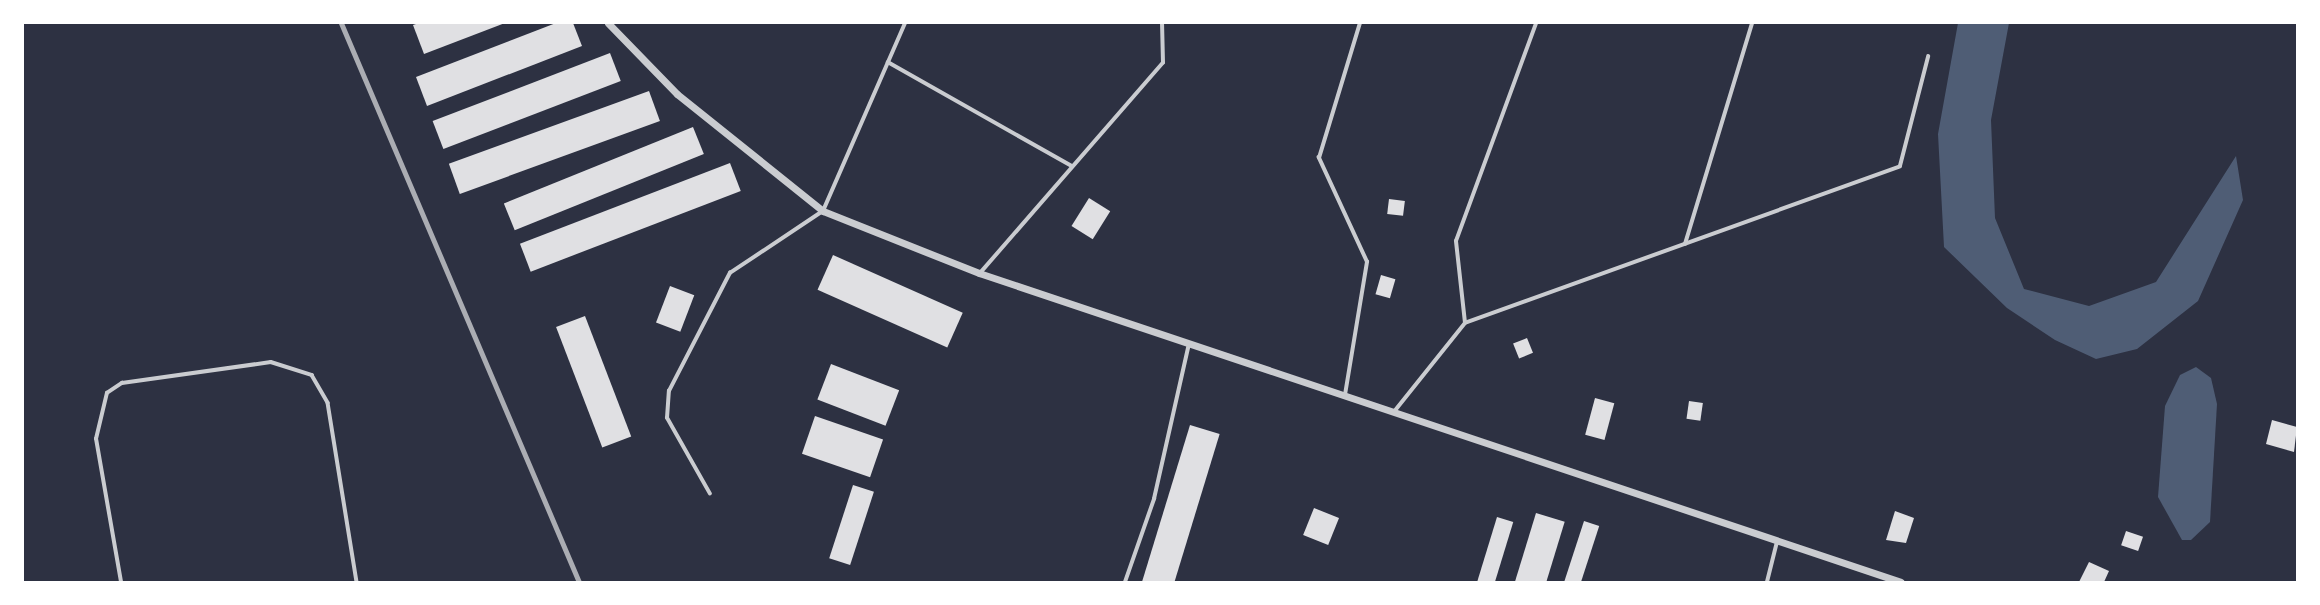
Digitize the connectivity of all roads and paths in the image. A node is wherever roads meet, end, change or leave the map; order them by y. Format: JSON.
{"nodes":[{"id":1,"x":608,"y":23,"type":"edge"},
{"id":2,"x":905,"y":23,"type":"edge"},
{"id":3,"x":1162,"y":23,"type":"edge"},
{"id":4,"x":1360,"y":23,"type":"edge"},
{"id":5,"x":1536,"y":23,"type":"edge"},
{"id":6,"x":1752,"y":23,"type":"edge"},
{"id":7,"x":1928,"y":57,"type":"dead end"},
{"id":8,"x":887,"y":62,"type":"junction"},
{"id":9,"x":1072,"y":166,"type":"junction"},
{"id":10,"x":823,"y":211,"type":"junction"},
{"id":11,"x":1685,"y":244,"type":"junction"},
{"id":12,"x":979,"y":273,"type":"junction"},
{"id":13,"x":1465,"y":323,"type":"junction"},
{"id":14,"x":1189,"y":342,"type":"junction"},
{"id":15,"x":1345,"y":397,"type":"junction"},
{"id":16,"x":1392,"y":414,"type":"junction"},
{"id":17,"x":709,"y":494,"type":"dead end"},
{"id":18,"x":1778,"y":540,"type":"junction"},
{"id":19,"x":121,"y":582,"type":"edge"},
{"id":20,"x":358,"y":582,"type":"edge"},
{"id":21,"x":1125,"y":582,"type":"edge"},
{"id":22,"x":1767,"y":582,"type":"edge"},
{"id":23,"x":1901,"y":582,"type":"edge"}],
"edges":[{"from":1,"to":10,"type":"street"},
{"from":2,"to":8,"type":"lane"},
{"from":3,"to":9,"type":"lane"},
{"from":4,"to":15,"type":"lane"},
{"from":5,"to":13,"type":"lane"},
{"from":6,"to":11,"type":"lane"},
{"from":7,"to":11,"type":"lane"},
{"from":8,"to":9,"type":"lane"},
{"from":8,"to":10,"type":"lane"},
{"from":9,"to":12,"type":"lane"},
{"from":10,"to":12,"type":"street"},
{"from":10,"to":17,"type":"lane"},
{"from":11,"to":13,"type":"lane"},
{"from":12,"to":14,"type":"street"},
{"from":13,"to":16,"type":"lane"},
{"from":14,"to":15,"type":"street"},
{"from":14,"to":21,"type":"lane"},
{"from":15,"to":16,"type":"street"},
{"from":16,"to":18,"type":"street"},
{"from":18,"to":22,"type":"lane"},
{"from":18,"to":23,"type":"street"},
{"from":19,"to":20,"type":"lane"}]}
